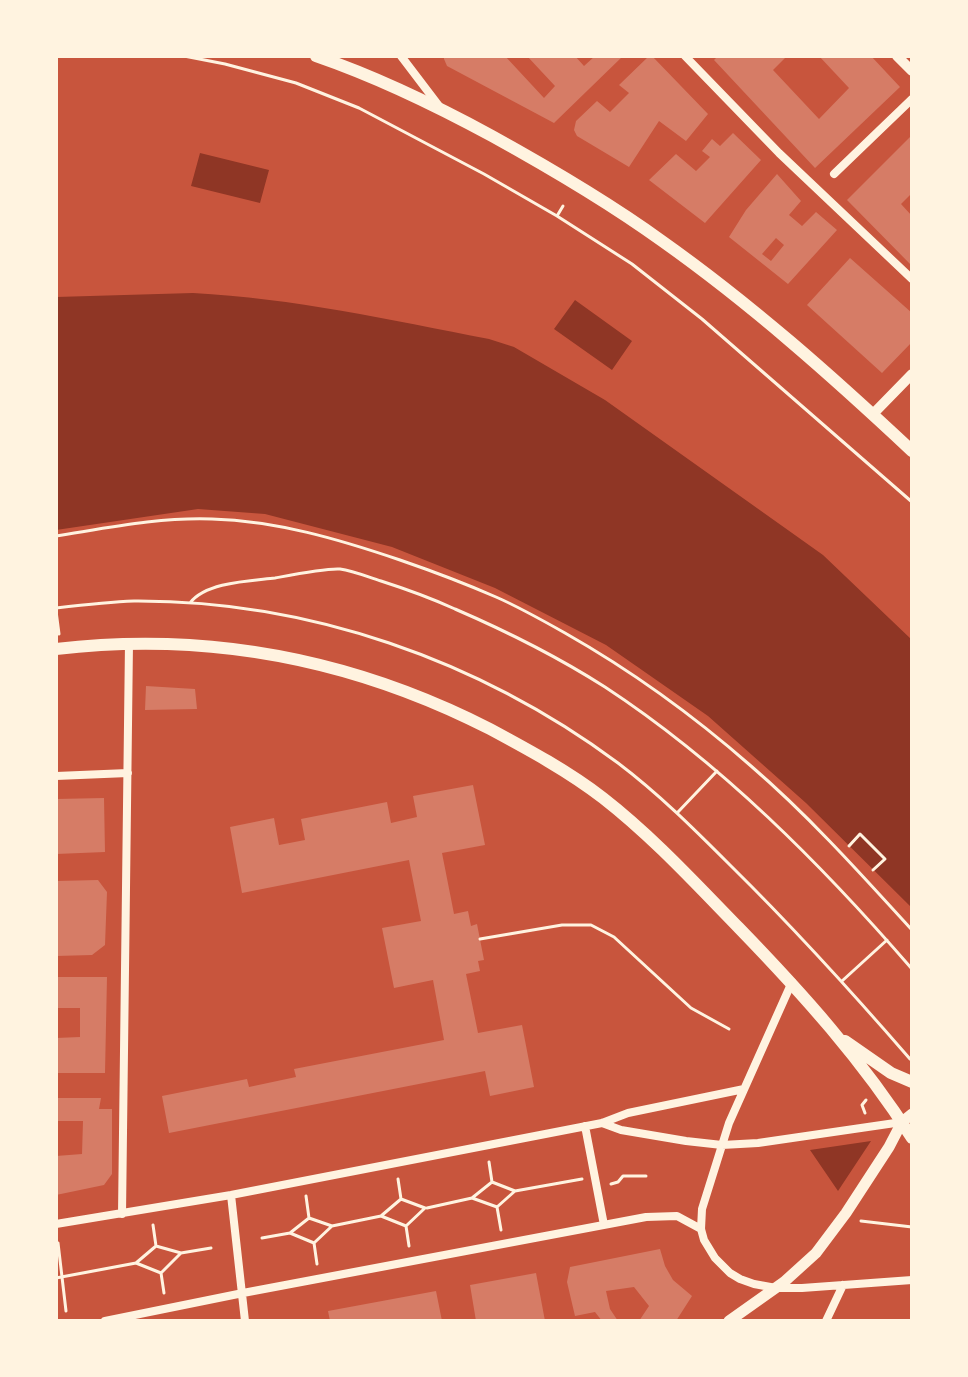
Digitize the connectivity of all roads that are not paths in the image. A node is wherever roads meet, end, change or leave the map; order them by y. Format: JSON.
{"nodes":[{"id":1,"x":316,"y":56,"type":"edge"},
{"id":2,"x":401,"y":56,"type":"edge"},
{"id":3,"x":685,"y":56,"type":"edge"},
{"id":4,"x":897,"y":56,"type":"edge"},
{"id":5,"x":912,"y":71,"type":"edge"},
{"id":6,"x":912,"y":99,"type":"edge"},
{"id":7,"x":442,"y":110,"type":"junction"},
{"id":8,"x":834,"y":174,"type":"dead end"},
{"id":9,"x":912,"y":279,"type":"edge"},
{"id":10,"x":912,"y":374,"type":"edge"},
{"id":11,"x":873,"y":414,"type":"junction"},
{"id":12,"x":912,"y":451,"type":"edge"},
{"id":13,"x":129,"y":643,"type":"junction"},
{"id":14,"x":56,"y":649,"type":"edge"},
{"id":15,"x":128,"y":773,"type":"junction"},
{"id":16,"x":56,"y":776,"type":"edge"},
{"id":17,"x":792,"y":982,"type":"junction"},
{"id":18,"x":836,"y":1035,"type":"junction"},
{"id":19,"x":912,"y":1082,"type":"edge"},
{"id":20,"x":744,"y":1089,"type":"junction"},
{"id":21,"x":907,"y":1118,"type":"edge"},
{"id":22,"x":602,"y":1123,"type":"junction"},
{"id":23,"x":585,"y":1126,"type":"junction"},
{"id":24,"x":912,"y":1138,"type":"edge"},
{"id":25,"x":722,"y":1145,"type":"junction"},
{"id":26,"x":231,"y":1195,"type":"junction"},
{"id":27,"x":122,"y":1214,"type":"junction"},
{"id":28,"x":56,"y":1224,"type":"edge"},
{"id":29,"x":604,"y":1225,"type":"junction"},
{"id":30,"x":701,"y":1229,"type":"junction"},
{"id":31,"x":912,"y":1280,"type":"edge"},
{"id":32,"x":843,"y":1285,"type":"junction"},
{"id":33,"x":776,"y":1288,"type":"junction"},
{"id":34,"x":243,"y":1293,"type":"junction"},
{"id":35,"x":105,"y":1321,"type":"edge"},
{"id":36,"x":245,"y":1321,"type":"edge"},
{"id":37,"x":729,"y":1321,"type":"edge"},
{"id":38,"x":826,"y":1321,"type":"edge"}],
"edges":[{"from":1,"to":7,"type":"main road"},
{"from":2,"to":7,"type":"street"},
{"from":3,"to":9,"type":"street"},
{"from":4,"to":5,"type":"street"},
{"from":6,"to":8,"type":"street"},
{"from":7,"to":11,"type":"main road"},
{"from":10,"to":11,"type":"street"},
{"from":11,"to":12,"type":"main road"},
{"from":13,"to":14,"type":"main road"},
{"from":13,"to":15,"type":"street"},
{"from":13,"to":17,"type":"main road"},
{"from":15,"to":16,"type":"street"},
{"from":15,"to":27,"type":"street"},
{"from":17,"to":18,"type":"main road"},
{"from":17,"to":20,"type":"street"},
{"from":18,"to":19,"type":"main road"},
{"from":18,"to":21,"type":"main road"},
{"from":20,"to":22,"type":"street"},
{"from":20,"to":25,"type":"street"},
{"from":21,"to":24,"type":"main road"},
{"from":21,"to":25,"type":"street"},
{"from":21,"to":33,"type":"main road"},
{"from":22,"to":23,"type":"street"},
{"from":22,"to":25,"type":"street"},
{"from":23,"to":26,"type":"street"},
{"from":23,"to":29,"type":"street"},
{"from":25,"to":30,"type":"street"},
{"from":26,"to":27,"type":"street"},
{"from":26,"to":34,"type":"street"},
{"from":27,"to":28,"type":"street"},
{"from":29,"to":30,"type":"street"},
{"from":29,"to":34,"type":"street"},
{"from":30,"to":33,"type":"street"},
{"from":31,"to":32,"type":"street"},
{"from":32,"to":33,"type":"street"},
{"from":32,"to":38,"type":"street"},
{"from":33,"to":37,"type":"main road"},
{"from":34,"to":35,"type":"street"},
{"from":34,"to":36,"type":"street"}]}
